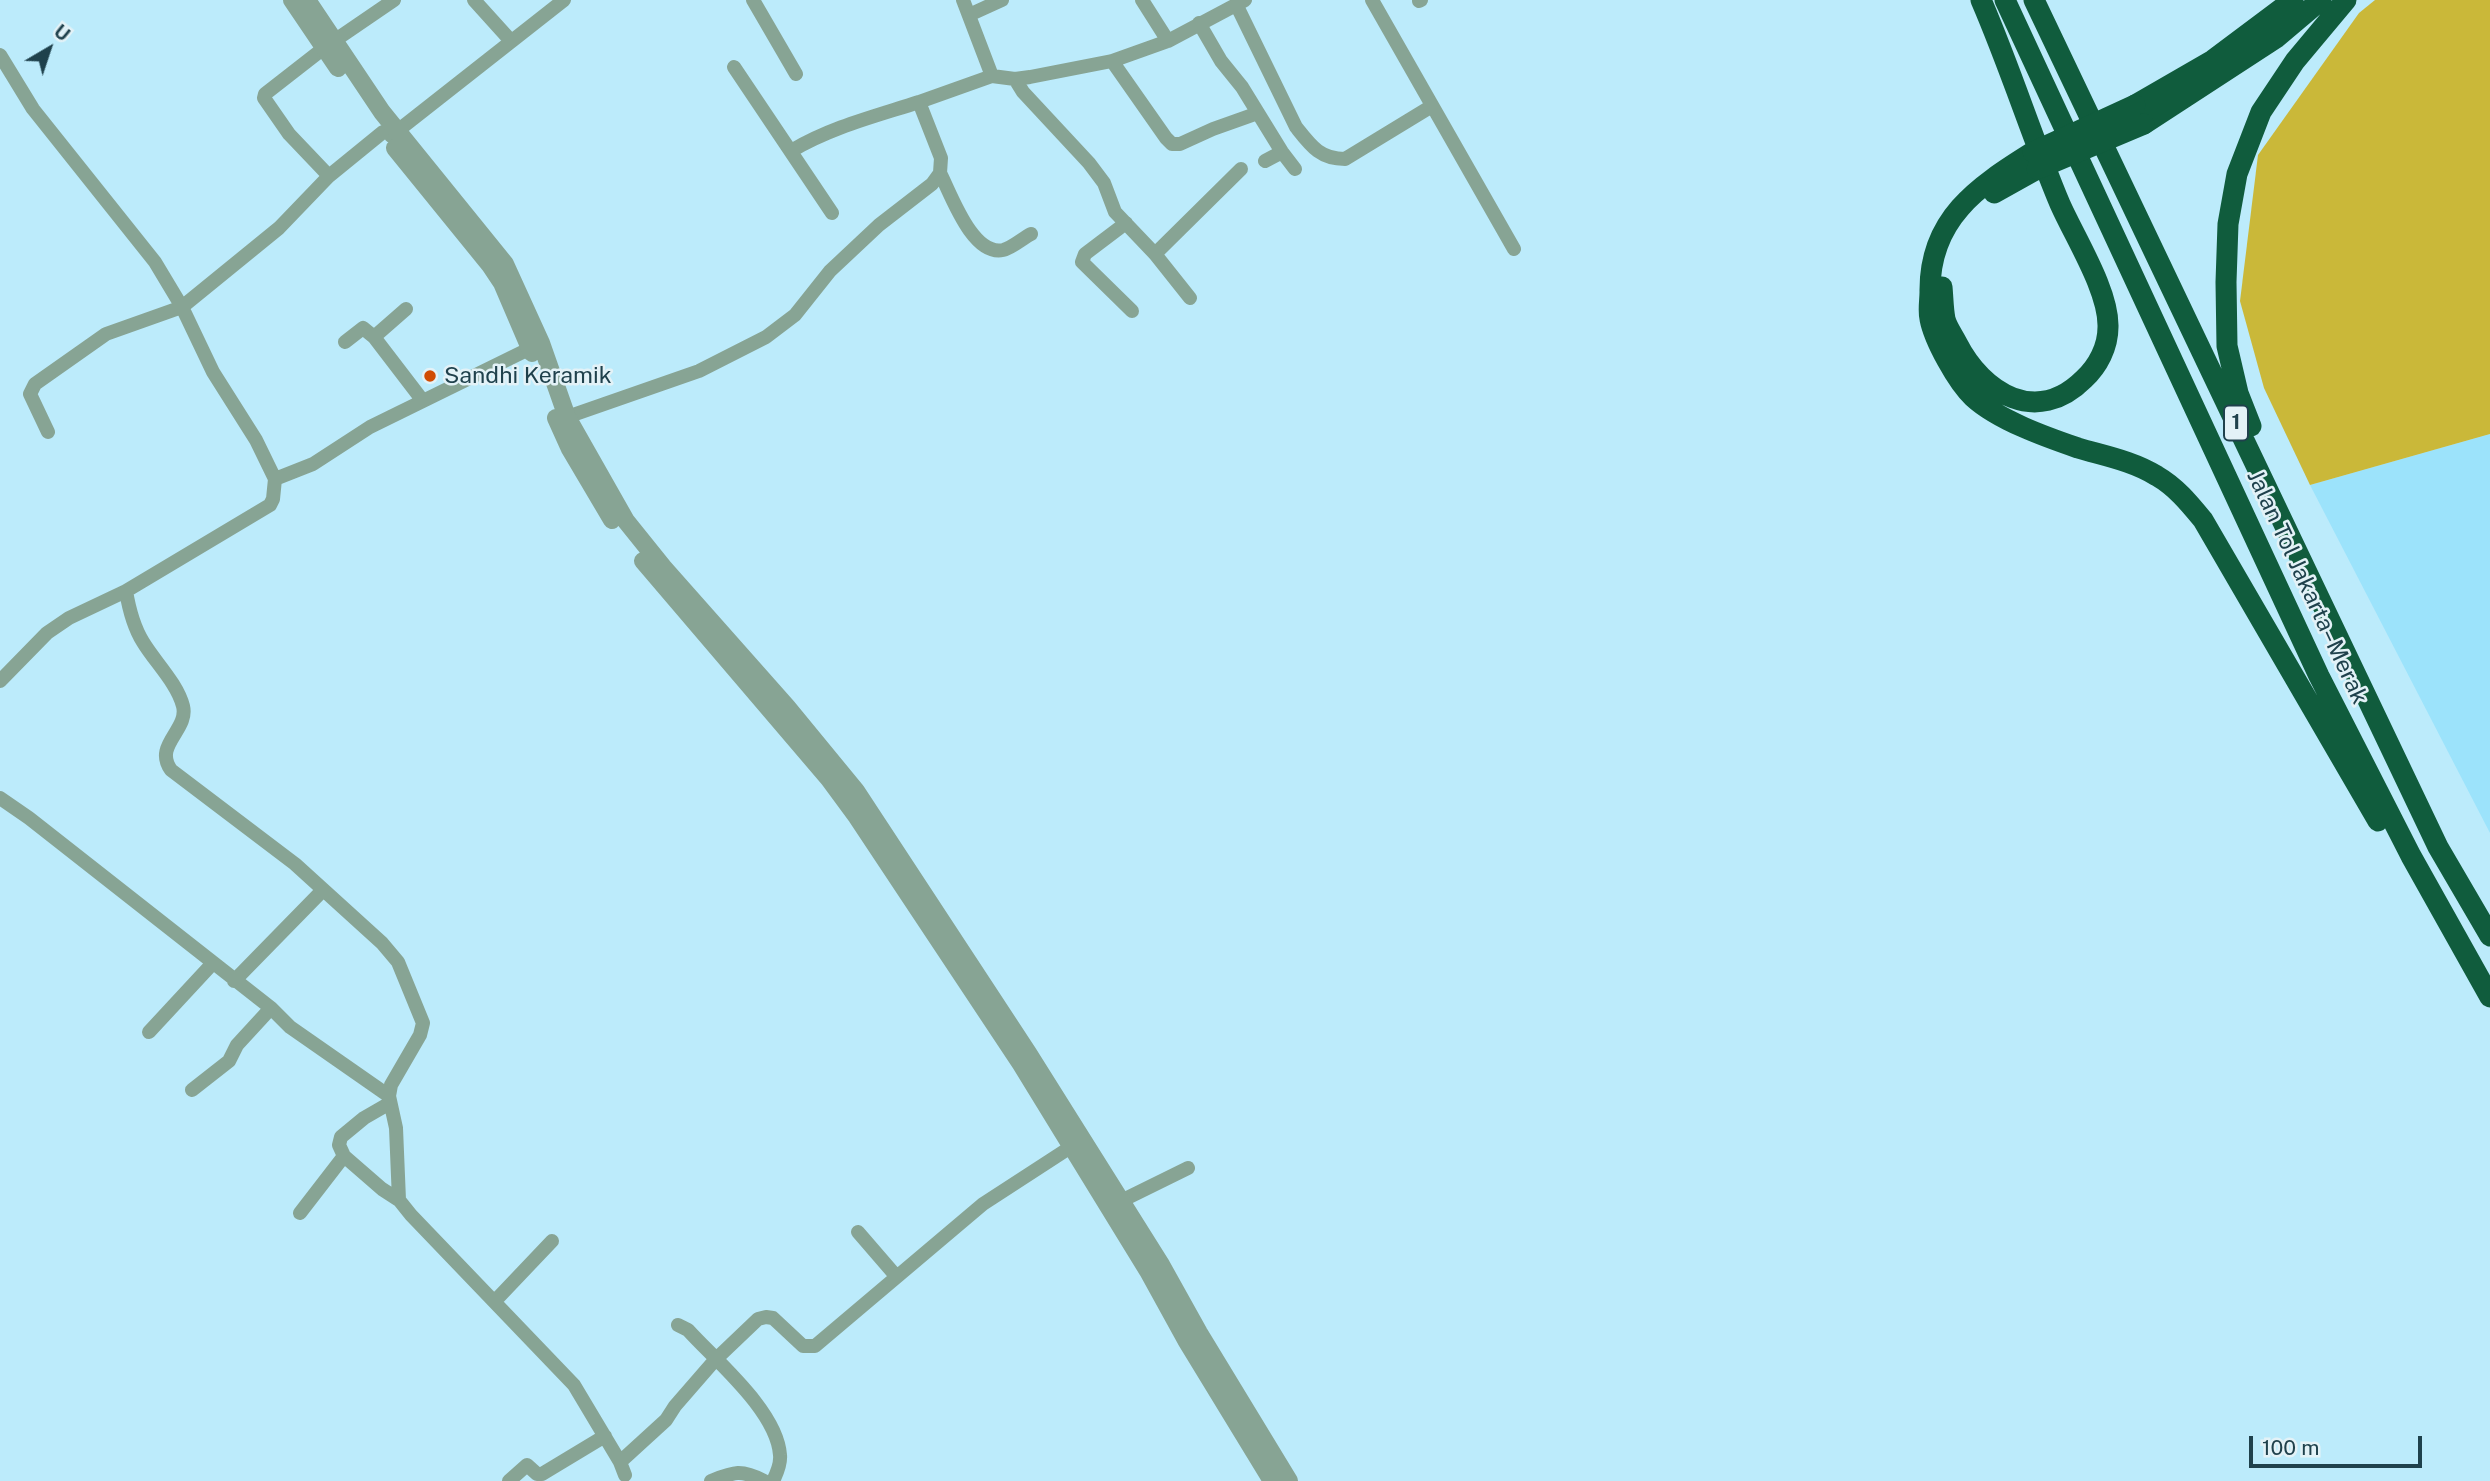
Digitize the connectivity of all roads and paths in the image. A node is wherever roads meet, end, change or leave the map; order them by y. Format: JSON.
{"nodes":[{"id":1,"x":292,"y":0,"type":"edge"},
{"id":2,"x":307,"y":0,"type":"edge"},
{"id":3,"x":394,"y":0,"type":"edge"},
{"id":4,"x":474,"y":0,"type":"edge"},
{"id":5,"x":564,"y":0,"type":"edge"},
{"id":6,"x":753,"y":0,"type":"edge"},
{"id":7,"x":963,"y":0,"type":"edge"},
{"id":8,"x":1002,"y":0,"type":"edge"},
{"id":9,"x":1142,"y":0,"type":"edge"},
{"id":10,"x":1372,"y":0,"type":"edge"},
{"id":11,"x":1981,"y":0,"type":"edge"},
{"id":12,"x":2005,"y":0,"type":"edge"},
{"id":13,"x":2034,"y":0,"type":"edge"},
{"id":14,"x":2293,"y":0,"type":"edge"},
{"id":15,"x":2321,"y":0,"type":"edge"},
{"id":16,"x":2346,"y":0,"type":"edge"},
{"id":17,"x":1241,"y":2,"type":"edge"},
{"id":18,"x":969,"y":15,"type":"junction"},
{"id":19,"x":1199,"y":23,"type":"junction"},
{"id":20,"x":511,"y":41,"type":"junction"},
{"id":21,"x":1168,"y":41,"type":"junction"},
{"id":22,"x":329,"y":44,"type":"junction"},
{"id":23,"x":0,"y":55,"type":"edge"},
{"id":24,"x":1112,"y":61,"type":"junction"},
{"id":25,"x":734,"y":67,"type":"dead end"},
{"id":26,"x":796,"y":74,"type":"dead end"},
{"id":27,"x":992,"y":76,"type":"junction"},
{"id":28,"x":1016,"y":79,"type":"junction"},
{"id":29,"x":919,"y":102,"type":"junction"},
{"id":30,"x":1432,"y":106,"type":"junction"},
{"id":31,"x":1258,"y":113,"type":"junction"},
{"id":32,"x":2139,"y":114,"type":"junction"},
{"id":33,"x":389,"y":134,"type":"junction"},
{"id":34,"x":791,"y":150,"type":"junction"},
{"id":35,"x":1282,"y":152,"type":"junction"},
{"id":36,"x":2035,"y":160,"type":"junction"},
{"id":37,"x":1265,"y":161,"type":"dead end"},
{"id":38,"x":1241,"y":169,"type":"dead end"},
{"id":39,"x":1295,"y":169,"type":"dead end"},
{"id":40,"x":940,"y":173,"type":"junction"},
{"id":41,"x":329,"y":176,"type":"junction"},
{"id":42,"x":832,"y":213,"type":"dead end"},
{"id":43,"x":1126,"y":223,"type":"junction"},
{"id":44,"x":1031,"y":234,"type":"dead end"},
{"id":45,"x":1514,"y":250,"type":"dead end"},
{"id":46,"x":1155,"y":254,"type":"junction"},
{"id":47,"x":1190,"y":298,"type":"dead end"},
{"id":48,"x":182,"y":307,"type":"junction"},
{"id":49,"x":406,"y":309,"type":"dead end"},
{"id":50,"x":1132,"y":311,"type":"dead end"},
{"id":51,"x":374,"y":337,"type":"junction"},
{"id":52,"x":345,"y":342,"type":"dead end"},
{"id":53,"x":536,"y":345,"type":"junction"},
{"id":54,"x":423,"y":401,"type":"junction"},
{"id":55,"x":567,"y":417,"type":"junction"},
{"id":56,"x":48,"y":432,"type":"dead end"},
{"id":57,"x":275,"y":479,"type":"junction"},
{"id":58,"x":126,"y":591,"type":"junction"},
{"id":59,"x":0,"y":681,"type":"edge"},
{"id":60,"x":0,"y":798,"type":"edge"},
{"id":61,"x":2438,"y":847,"type":"junction"},
{"id":62,"x":2411,"y":856,"type":"junction"},
{"id":63,"x":323,"y":890,"type":"junction"},
{"id":64,"x":2490,"y":936,"type":"edge"},
{"id":65,"x":213,"y":963,"type":"junction"},
{"id":66,"x":234,"y":981,"type":"junction"},
{"id":67,"x":2490,"y":997,"type":"edge"},
{"id":68,"x":271,"y":1008,"type":"junction"},
{"id":69,"x":149,"y":1032,"type":"dead end"},
{"id":70,"x":192,"y":1090,"type":"dead end"},
{"id":71,"x":389,"y":1099,"type":"junction"},
{"id":72,"x":1076,"y":1143,"type":"junction"},
{"id":73,"x":344,"y":1157,"type":"junction"},
{"id":74,"x":1188,"y":1168,"type":"dead end"},
{"id":75,"x":399,"y":1200,"type":"junction"},
{"id":76,"x":1121,"y":1201,"type":"junction"},
{"id":77,"x":300,"y":1213,"type":"dead end"},
{"id":78,"x":858,"y":1232,"type":"dead end"},
{"id":79,"x":552,"y":1241,"type":"dead end"},
{"id":80,"x":897,"y":1276,"type":"junction"},
{"id":81,"x":495,"y":1301,"type":"junction"},
{"id":82,"x":677,"y":1325,"type":"dead end"},
{"id":83,"x":715,"y":1360,"type":"junction"},
{"id":84,"x":605,"y":1436,"type":"junction"},
{"id":85,"x":623,"y":1475,"type":"edge"},
{"id":86,"x":509,"y":1481,"type":"edge"},
{"id":87,"x":711,"y":1481,"type":"edge"},
{"id":88,"x":764,"y":1481,"type":"edge"},
{"id":89,"x":773,"y":1481,"type":"edge"},
{"id":90,"x":1272,"y":1481,"type":"edge"},
{"id":91,"x":1289,"y":1481,"type":"edge"}],
"edges":[{"from":1,"to":22,"type":"street"},
{"from":2,"to":22,"type":"street"},
{"from":3,"to":22,"type":"street"},
{"from":4,"to":20,"type":"street"},
{"from":5,"to":20,"type":"street"},
{"from":6,"to":26,"type":"street"},
{"from":7,"to":18,"type":"street"},
{"from":8,"to":18,"type":"street"},
{"from":9,"to":21,"type":"street"},
{"from":10,"to":30,"type":"street"},
{"from":11,"to":36,"type":"highway"},
{"from":12,"to":62,"type":"highway","name":"Jalan Tol Jakarta–Merak","number":"1"},
{"from":13,"to":61,"type":"highway","name":"Jalan Tol Jakarta–Merak","number":"1"},
{"from":14,"to":32,"type":"highway"},
{"from":15,"to":32,"type":"highway"},
{"from":16,"to":61,"type":"highway"},
{"from":17,"to":19,"type":"street"},
{"from":17,"to":30,"type":"street"},
{"from":18,"to":27,"type":"street"},
{"from":19,"to":21,"type":"street"},
{"from":19,"to":31,"type":"street"},
{"from":20,"to":33,"type":"street"},
{"from":21,"to":24,"type":"street"},
{"from":22,"to":33,"type":"street"},
{"from":22,"to":41,"type":"street"},
{"from":23,"to":48,"type":"street"},
{"from":24,"to":28,"type":"street"},
{"from":24,"to":31,"type":"street"},
{"from":25,"to":34,"type":"street"},
{"from":27,"to":28,"type":"street"},
{"from":27,"to":29,"type":"street"},
{"from":28,"to":43,"type":"street"},
{"from":29,"to":34,"type":"street"},
{"from":29,"to":40,"type":"street"},
{"from":30,"to":45,"type":"street"},
{"from":31,"to":35,"type":"street"},
{"from":32,"to":36,"type":"highway","bridge":true},
{"from":33,"to":41,"type":"street"},
{"from":33,"to":53,"type":"street"},
{"from":34,"to":42,"type":"street"},
{"from":35,"to":37,"type":"street"},
{"from":35,"to":39,"type":"street"},
{"from":36,"to":62,"type":"highway"},
{"from":38,"to":46,"type":"street"},
{"from":40,"to":44,"type":"street"},
{"from":40,"to":55,"type":"street"},
{"from":41,"to":48,"type":"street"},
{"from":43,"to":46,"type":"street"},
{"from":43,"to":50,"type":"street"},
{"from":46,"to":47,"type":"street"},
{"from":48,"to":56,"type":"street"},
{"from":48,"to":57,"type":"street"},
{"from":49,"to":51,"type":"street"},
{"from":51,"to":52,"type":"street"},
{"from":51,"to":54,"type":"street"},
{"from":53,"to":54,"type":"street"},
{"from":53,"to":55,"type":"street"},
{"from":53,"to":72,"type":"street"},
{"from":54,"to":57,"type":"street"},
{"from":55,"to":72,"type":"street"},
{"from":57,"to":58,"type":"street"},
{"from":58,"to":59,"type":"street"},
{"from":58,"to":63,"type":"street"},
{"from":60,"to":65,"type":"street"},
{"from":61,"to":64,"type":"highway","name":"Jalan Tol Jakarta–Merak","number":"1"},
{"from":62,"to":67,"type":"highway","name":"Jalan Tol Jakarta–Merak","number":"1"},
{"from":63,"to":66,"type":"street"},
{"from":63,"to":71,"type":"street"},
{"from":65,"to":66,"type":"street"},
{"from":65,"to":69,"type":"street"},
{"from":66,"to":68,"type":"street"},
{"from":68,"to":70,"type":"street"},
{"from":68,"to":71,"type":"street"},
{"from":71,"to":73,"type":"street"},
{"from":71,"to":75,"type":"street"},
{"from":72,"to":76,"type":"street"},
{"from":72,"to":80,"type":"street"},
{"from":72,"to":90,"type":"street"},
{"from":73,"to":75,"type":"street"},
{"from":73,"to":77,"type":"street"},
{"from":74,"to":76,"type":"street"},
{"from":75,"to":81,"type":"street"},
{"from":76,"to":91,"type":"street"},
{"from":78,"to":80,"type":"street"},
{"from":79,"to":81,"type":"street"},
{"from":80,"to":83,"type":"street"},
{"from":81,"to":84,"type":"street"},
{"from":82,"to":83,"type":"street"},
{"from":83,"to":85,"type":"street"},
{"from":83,"to":89,"type":"street"},
{"from":84,"to":85,"type":"street"},
{"from":84,"to":86,"type":"street"},
{"from":87,"to":88,"type":"street"}]}
